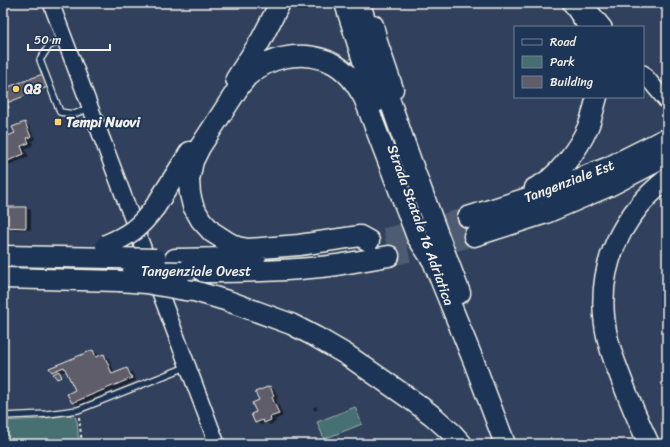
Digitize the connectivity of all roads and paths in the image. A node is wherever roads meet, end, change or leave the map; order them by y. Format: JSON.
{"nodes":[{"id":1,"x":51,"y":3,"type":"edge"},
{"id":2,"x":280,"y":3,"type":"edge"},
{"id":3,"x":345,"y":3,"type":"edge"},
{"id":4,"x":360,"y":3,"type":"edge"},
{"id":5,"x":368,"y":3,"type":"edge"},
{"id":6,"x":573,"y":3,"type":"edge"},
{"id":7,"x":584,"y":3,"type":"edge"},
{"id":8,"x":588,"y":26,"type":"edge"},
{"id":9,"x":603,"y":26,"type":"edge"},
{"id":10,"x":65,"y":40,"type":"junction"},
{"id":11,"x":644,"y":75,"type":"edge"},
{"id":12,"x":597,"y":98,"type":"edge"},
{"id":13,"x":666,"y":101,"type":"edge"},
{"id":14,"x":90,"y":108,"type":"junction"},
{"id":15,"x":667,"y":138,"type":"edge"},
{"id":16,"x":667,"y":156,"type":"edge"},
{"id":17,"x":667,"y":179,"type":"edge"},
{"id":18,"x":425,"y":200,"type":"junction"},
{"id":19,"x":471,"y":226,"type":"junction"},
{"id":20,"x":3,"y":249,"type":"edge"},
{"id":21,"x":3,"y":256,"type":"edge"},
{"id":22,"x":433,"y":261,"type":"junction"},
{"id":23,"x":114,"y":264,"type":"junction"},
{"id":24,"x":3,"y":270,"type":"edge"},
{"id":25,"x":181,"y":274,"type":"junction"},
{"id":26,"x":3,"y":278,"type":"edge"},
{"id":27,"x":188,"y":367,"type":"junction"},
{"id":28,"x":78,"y":410,"type":"junction"},
{"id":29,"x":3,"y":416,"type":"edge"},
{"id":30,"x":82,"y":444,"type":"edge"},
{"id":31,"x":217,"y":444,"type":"edge"},
{"id":32,"x":462,"y":444,"type":"edge"},
{"id":33,"x":505,"y":444,"type":"edge"},
{"id":34,"x":519,"y":444,"type":"edge"},
{"id":35,"x":648,"y":444,"type":"edge"}],
"edges":[{"from":1,"to":10,"type":"street"},
{"from":2,"to":23,"type":"highway","bridge":true},
{"from":3,"to":22,"type":"highway","name":"Strada Statale 16 Adriatica"},
{"from":4,"to":18,"type":"highway","name":"Strada Statale 16 Adriatica"},
{"from":5,"to":18,"type":"highway"},
{"from":6,"to":8,"type":"highway"},
{"from":7,"to":9,"type":"street"},
{"from":10,"to":14,"type":"street"},
{"from":10,"to":14,"type":"lane"},
{"from":11,"to":13,"type":"street"},
{"from":12,"to":19,"type":"highway"},
{"from":14,"to":27,"type":"street"},
{"from":15,"to":19,"type":"highway","name":"Tangenziale Est"},
{"from":16,"to":19,"type":"highway","name":"Tangenziale Est"},
{"from":17,"to":35,"type":"highway"},
{"from":18,"to":34,"type":"highway","name":"Strada Statale 16 Adriatica"},
{"from":20,"to":23,"type":"highway"},
{"from":21,"to":23,"type":"highway","name":"Tangenziale Ovest"},
{"from":22,"to":25,"type":"highway","name":"Tangenziale Ovest"},
{"from":22,"to":33,"type":"highway","name":"Strada Statale 16 Adriatica"},
{"from":23,"to":24,"type":"highway","name":"Tangenziale Ovest"},
{"from":23,"to":25,"type":"highway","name":"Tangenziale Ovest","bridge":true},
{"from":23,"to":25,"type":"highway","bridge":true},
{"from":23,"to":26,"type":"highway"},
{"from":25,"to":32,"type":"highway"},
{"from":27,"to":28,"type":"lane"},
{"from":27,"to":31,"type":"street"},
{"from":28,"to":29,"type":"lane"},
{"from":28,"to":30,"type":"path"}]}
